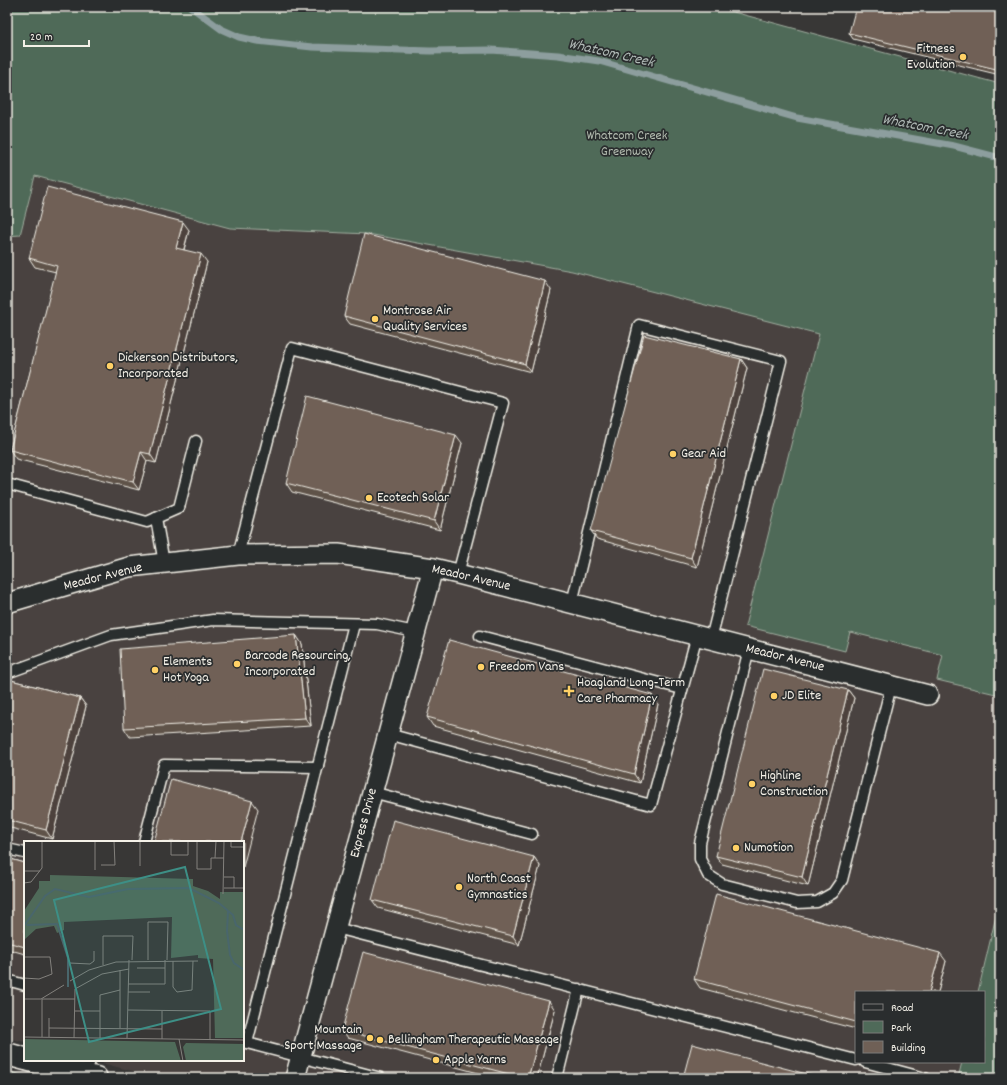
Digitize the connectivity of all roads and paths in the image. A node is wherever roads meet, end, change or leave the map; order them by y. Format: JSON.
{"nodes":[{"id":1,"x":196,"y":441,"type":"dead end"},
{"id":2,"x":7,"y":484,"type":"edge"},
{"id":3,"x":156,"y":518,"type":"junction"},
{"id":4,"x":238,"y":555,"type":"junction"},
{"id":5,"x":164,"y":563,"type":"junction"},
{"id":6,"x":433,"y":568,"type":"junction"},
{"id":7,"x":458,"y":574,"type":"junction"},
{"id":8,"x":7,"y":603,"type":"edge"},
{"id":9,"x":572,"y":603,"type":"junction"},
{"id":10,"x":354,"y":624,"type":"junction"},
{"id":11,"x":415,"y":632,"type":"junction"},
{"id":12,"x":480,"y":636,"type":"dead end"},
{"id":13,"x":704,"y":637,"type":"junction"},
{"id":14,"x":749,"y":649,"type":"junction"},
{"id":15,"x":7,"y":673,"type":"edge"},
{"id":16,"x":891,"y":686,"type":"junction"},
{"id":17,"x":682,"y":689,"type":"junction"},
{"id":18,"x":928,"y":695,"type":"dead end"},
{"id":19,"x":388,"y":734,"type":"junction"},
{"id":20,"x":318,"y":768,"type":"junction"},
{"id":21,"x":372,"y":792,"type":"junction"},
{"id":22,"x":532,"y":834,"type":"dead end"},
{"id":23,"x":144,"y":841,"type":"edge"},
{"id":24,"x":7,"y":848,"type":"edge"},
{"id":25,"x":24,"y":853,"type":"edge"},
{"id":26,"x":336,"y":928,"type":"junction"},
{"id":27,"x":7,"y":980,"type":"edge"},
{"id":28,"x":24,"y":985,"type":"edge"},
{"id":29,"x":579,"y":989,"type":"junction"},
{"id":30,"x":245,"y":1042,"type":"edge"},
{"id":31,"x":7,"y":1054,"type":"edge"},
{"id":32,"x":301,"y":1057,"type":"junction"},
{"id":33,"x":24,"y":1059,"type":"edge"},
{"id":34,"x":855,"y":1060,"type":"edge"},
{"id":35,"x":35,"y":1061,"type":"edge"},
{"id":36,"x":869,"y":1063,"type":"edge"},
{"id":37,"x":91,"y":1071,"type":"edge"},
{"id":38,"x":295,"y":1078,"type":"edge"},
{"id":39,"x":381,"y":1078,"type":"edge"},
{"id":40,"x":557,"y":1078,"type":"edge"},
{"id":41,"x":925,"y":1078,"type":"edge"}],
"edges":[{"from":1,"to":3,"type":"lane"},
{"from":2,"to":3,"type":"lane"},
{"from":3,"to":5,"type":"lane"},
{"from":4,"to":5,"type":"street","name":"Meador Avenue"},
{"from":4,"to":6,"type":"street","name":"Meador Avenue"},
{"from":4,"to":7,"type":"lane"},
{"from":5,"to":8,"type":"street","name":"Meador Avenue"},
{"from":6,"to":7,"type":"street","name":"Meador Avenue"},
{"from":6,"to":11,"type":"street","name":"Express Drive"},
{"from":7,"to":9,"type":"street","name":"Meador Avenue"},
{"from":9,"to":13,"type":"street","name":"Meador Avenue"},
{"from":9,"to":13,"type":"lane"},
{"from":10,"to":11,"type":"lane"},
{"from":10,"to":15,"type":"lane"},
{"from":10,"to":20,"type":"lane"},
{"from":11,"to":19,"type":"street","name":"Express Drive"},
{"from":12,"to":17,"type":"lane"},
{"from":13,"to":14,"type":"street","name":"Meador Avenue"},
{"from":13,"to":17,"type":"lane"},
{"from":14,"to":16,"type":"street","name":"Meador Avenue"},
{"from":14,"to":16,"type":"lane"},
{"from":16,"to":18,"type":"street","name":"Meador Avenue"},
{"from":17,"to":19,"type":"lane"},
{"from":19,"to":21,"type":"street","name":"Express Drive"},
{"from":20,"to":23,"type":"lane"},
{"from":20,"to":30,"type":"lane"},
{"from":21,"to":22,"type":"lane"},
{"from":21,"to":26,"type":"street","name":"Express Drive"},
{"from":24,"to":25,"type":"lane"},
{"from":26,"to":29,"type":"lane"},
{"from":26,"to":32,"type":"street","name":"Express Drive"},
{"from":27,"to":28,"type":"lane"},
{"from":29,"to":34,"type":"lane"},
{"from":29,"to":40,"type":"lane"},
{"from":30,"to":32,"type":"lane"},
{"from":31,"to":33,"type":"street"},
{"from":32,"to":38,"type":"street","name":"Express Drive"},
{"from":32,"to":39,"type":"lane"},
{"from":35,"to":37,"type":"street"},
{"from":36,"to":41,"type":"lane"}]}
